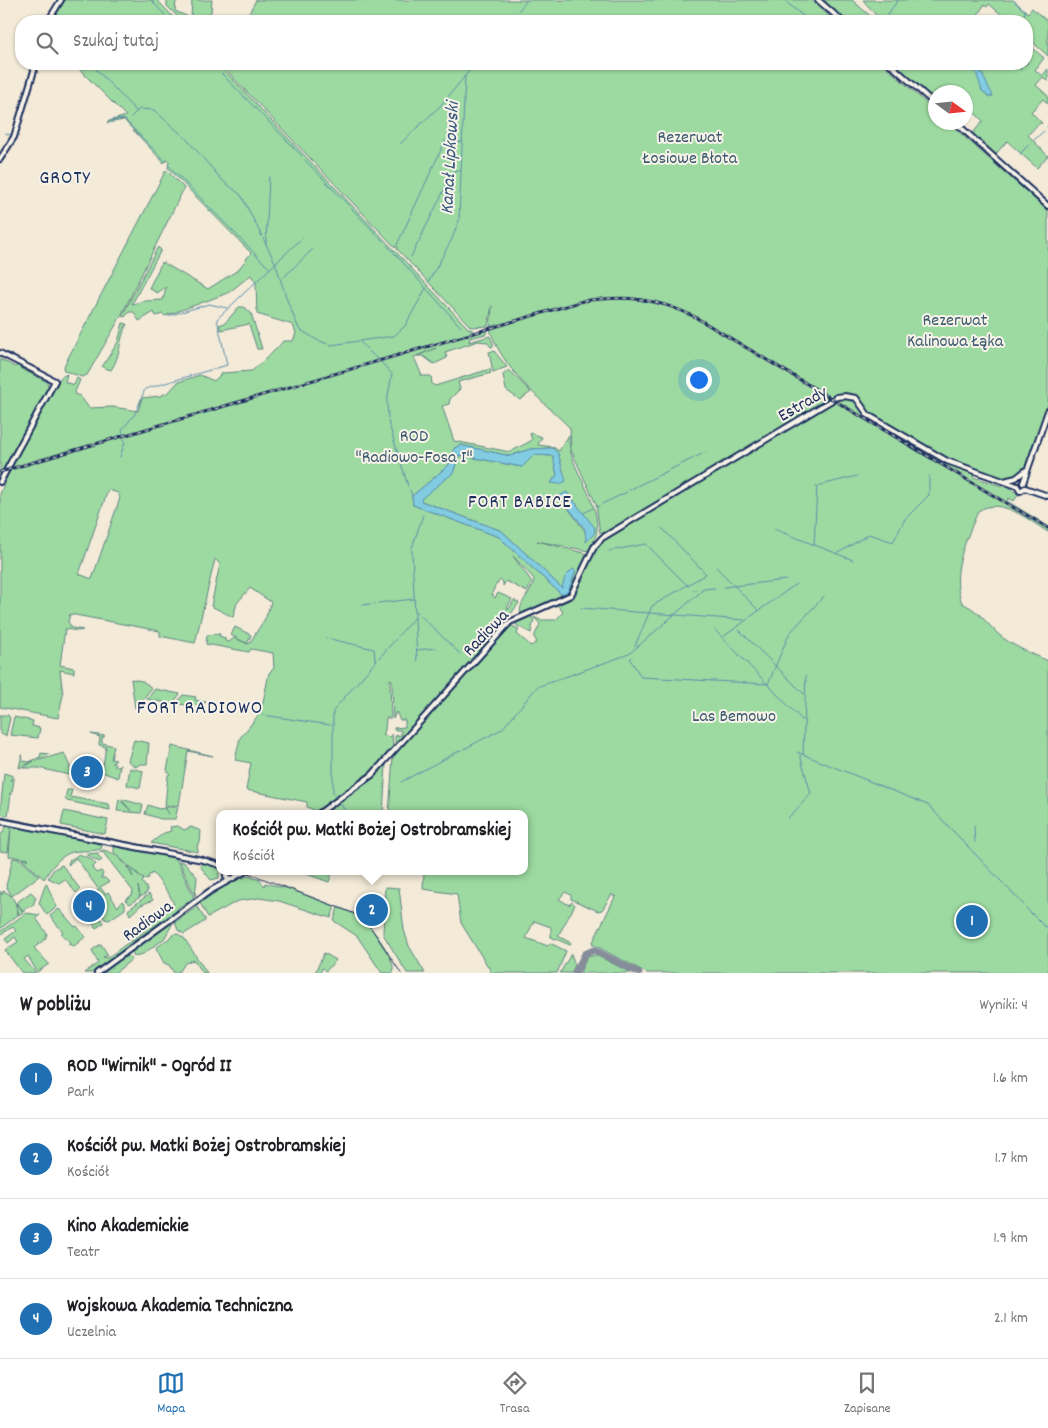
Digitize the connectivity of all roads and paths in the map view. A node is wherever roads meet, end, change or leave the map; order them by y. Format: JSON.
{"nodes":[{"id":1,"x":61,"y":0,"type":"edge"},
{"id":2,"x":818,"y":0,"type":"edge"},
{"id":3,"x":52,"y":15,"type":"edge"},
{"id":4,"x":835,"y":15,"type":"edge"},
{"id":5,"x":34,"y":70,"type":"edge"},
{"id":6,"x":897,"y":70,"type":"edge"},
{"id":7,"x":928,"y":98,"type":"edge"},
{"id":8,"x":964,"y":130,"type":"edge"},
{"id":9,"x":0,"y":160,"type":"edge"},
{"id":10,"x":1048,"y":206,"type":"edge"},
{"id":11,"x":0,"y":353,"type":"edge"},
{"id":12,"x":1048,"y":411,"type":"edge"},
{"id":13,"x":1028,"y":469,"type":"junction"},
{"id":14,"x":1003,"y":481,"type":"junction"},
{"id":15,"x":0,"y":482,"type":"edge"},
{"id":16,"x":1022,"y":483,"type":"junction"},
{"id":17,"x":1017,"y":486,"type":"junction"},
{"id":18,"x":1025,"y":488,"type":"junction"},
{"id":19,"x":680,"y":491,"type":"joint"},
{"id":20,"x":1048,"y":496,"type":"edge"},
{"id":21,"x":324,"y":810,"type":"edge"},
{"id":22,"x":0,"y":821,"type":"edge"},
{"id":23,"x":216,"y":865,"type":"edge"},
{"id":24,"x":225,"y":875,"type":"edge"},
{"id":25,"x":228,"y":875,"type":"edge"},
{"id":26,"x":240,"y":875,"type":"edge"},
{"id":27,"x":97,"y":973,"type":"edge"}],
"edges":[{"from":1,"to":3,"type":"main road"},
{"from":2,"to":4,"type":"main road"},
{"from":5,"to":9,"type":"main road"},
{"from":6,"to":7,"type":"main road"},
{"from":8,"to":10,"type":"main road"},
{"from":11,"to":15,"type":"main road"},
{"from":12,"to":13,"type":"main road"},
{"from":13,"to":14,"type":"main road"},
{"from":13,"to":16,"type":"main road"},
{"from":14,"to":17,"type":"main road","name":"Estrady"},
{"from":14,"to":19,"type":"main road","name":"Estrady"},
{"from":16,"to":17,"type":"main road"},
{"from":16,"to":18,"type":"main road"},
{"from":17,"to":18,"type":"main road","name":"Estrady"},
{"from":18,"to":20,"type":"main road"},
{"from":19,"to":21,"type":"main road","name":"Radiowa"},
{"from":22,"to":23,"type":"main road"},
{"from":24,"to":27,"type":"main road","name":"Radiowa"},
{"from":25,"to":26,"type":"main road","name":"Radiowa"}]}
